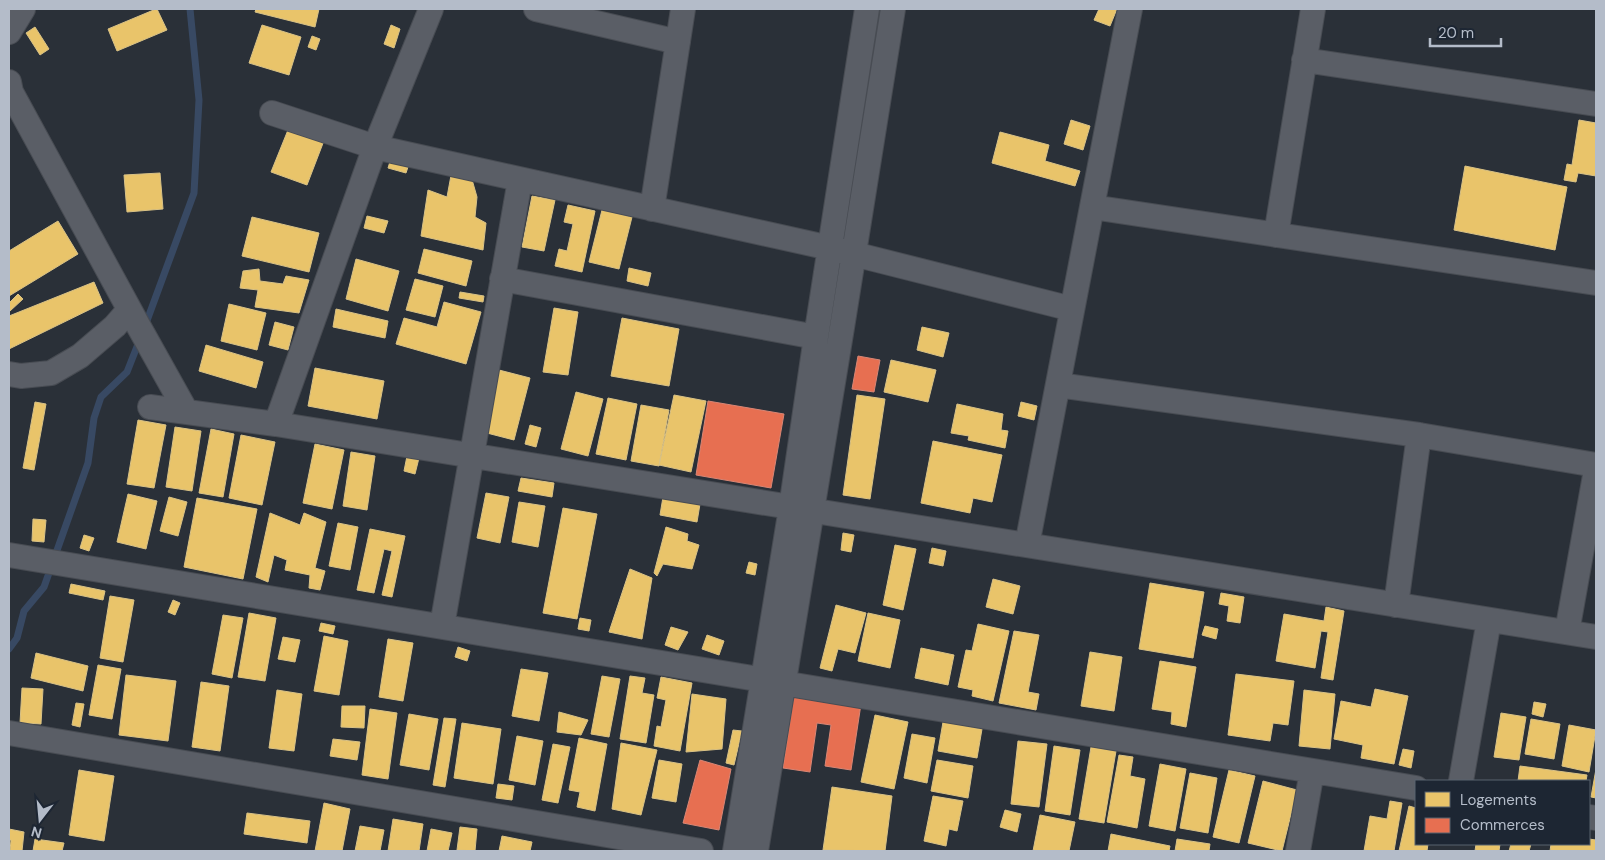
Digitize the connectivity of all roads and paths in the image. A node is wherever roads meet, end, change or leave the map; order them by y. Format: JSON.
{"nodes":[{"id":1,"x":23,"y":9,"type":"edge"},
{"id":2,"x":430,"y":9,"type":"edge"},
{"id":3,"x":536,"y":9,"type":"edge"},
{"id":4,"x":684,"y":9,"type":"edge"},
{"id":5,"x":867,"y":9,"type":"edge"},
{"id":6,"x":893,"y":9,"type":"edge"},
{"id":7,"x":1130,"y":9,"type":"edge"},
{"id":8,"x":1313,"y":9,"type":"edge"},
{"id":9,"x":9,"y":32,"type":"edge"},
{"id":10,"x":678,"y":42,"type":"junction"},
{"id":11,"x":1304,"y":60,"type":"junction"},
{"id":12,"x":9,"y":82,"type":"edge"},
{"id":13,"x":1596,"y":104,"type":"edge"},
{"id":14,"x":272,"y":113,"type":"dead end"},
{"id":15,"x":375,"y":147,"type":"junction"},
{"id":16,"x":520,"y":180,"type":"junction"},
{"id":17,"x":1092,"y":207,"type":"junction"},
{"id":18,"x":652,"y":209,"type":"junction"},
{"id":19,"x":1276,"y":235,"type":"junction"},
{"id":20,"x":830,"y":248,"type":"junction"},
{"id":21,"x":855,"y":254,"type":"junction"},
{"id":22,"x":502,"y":279,"type":"junction"},
{"id":23,"x":1596,"y":283,"type":"edge"},
{"id":24,"x":1072,"y":309,"type":"junction"},
{"id":25,"x":134,"y":318,"type":"junction"},
{"id":26,"x":816,"y":337,"type":"junction"},
{"id":27,"x":9,"y":374,"type":"edge"},
{"id":28,"x":1058,"y":385,"type":"junction"},
{"id":29,"x":150,"y":407,"type":"dead end"},
{"id":30,"x":186,"y":411,"type":"junction"},
{"id":31,"x":276,"y":424,"type":"junction"},
{"id":32,"x":1419,"y":435,"type":"junction"},
{"id":33,"x":472,"y":456,"type":"junction"},
{"id":34,"x":1596,"y":465,"type":"edge"},
{"id":35,"x":1596,"y":470,"type":"edge"},
{"id":36,"x":801,"y":509,"type":"junction"},
{"id":37,"x":1027,"y":546,"type":"junction"},
{"id":38,"x":19,"y":557,"type":"edge"},
{"id":39,"x":1396,"y":605,"type":"junction"},
{"id":40,"x":1489,"y":620,"type":"junction"},
{"id":41,"x":442,"y":626,"type":"junction"},
{"id":42,"x":1567,"y":632,"type":"junction"},
{"id":43,"x":1596,"y":637,"type":"edge"},
{"id":44,"x":773,"y":681,"type":"junction"},
{"id":45,"x":13,"y":734,"type":"edge"},
{"id":46,"x":1312,"y":771,"type":"junction"},
{"id":47,"x":1461,"y":780,"type":"edge"},
{"id":48,"x":1415,"y":788,"type":"edge"},
{"id":49,"x":701,"y":851,"type":"edge"},
{"id":50,"x":735,"y":851,"type":"edge"},
{"id":51,"x":756,"y":851,"type":"edge"},
{"id":52,"x":1298,"y":851,"type":"edge"}],
"edges":[{"from":1,"to":9,"type":"street"},
{"from":2,"to":15,"type":"street"},
{"from":3,"to":10,"type":"street"},
{"from":4,"to":10,"type":"street"},
{"from":5,"to":20,"type":"street"},
{"from":6,"to":21,"type":"street"},
{"from":7,"to":17,"type":"street"},
{"from":8,"to":11,"type":"street"},
{"from":10,"to":18,"type":"street"},
{"from":11,"to":13,"type":"street"},
{"from":11,"to":19,"type":"street"},
{"from":12,"to":25,"type":"street"},
{"from":14,"to":15,"type":"street"},
{"from":15,"to":16,"type":"street"},
{"from":15,"to":31,"type":"street"},
{"from":16,"to":18,"type":"street"},
{"from":16,"to":22,"type":"street"},
{"from":17,"to":19,"type":"street"},
{"from":17,"to":24,"type":"street"},
{"from":18,"to":20,"type":"street"},
{"from":19,"to":23,"type":"street"},
{"from":20,"to":21,"type":"street"},
{"from":20,"to":26,"type":"street"},
{"from":21,"to":24,"type":"street"},
{"from":21,"to":36,"type":"street"},
{"from":22,"to":26,"type":"street"},
{"from":22,"to":33,"type":"street"},
{"from":24,"to":28,"type":"street"},
{"from":25,"to":27,"type":"street"},
{"from":25,"to":30,"type":"street"},
{"from":26,"to":36,"type":"street"},
{"from":28,"to":32,"type":"street"},
{"from":28,"to":37,"type":"street"},
{"from":29,"to":30,"type":"street"},
{"from":30,"to":31,"type":"street"},
{"from":31,"to":33,"type":"street"},
{"from":32,"to":34,"type":"street"},
{"from":32,"to":39,"type":"street"},
{"from":33,"to":36,"type":"street"},
{"from":33,"to":41,"type":"street"},
{"from":35,"to":42,"type":"street"},
{"from":36,"to":37,"type":"street"},
{"from":36,"to":44,"type":"street"},
{"from":37,"to":39,"type":"street"},
{"from":38,"to":41,"type":"street"},
{"from":39,"to":40,"type":"street"},
{"from":40,"to":42,"type":"street"},
{"from":40,"to":47,"type":"street"},
{"from":41,"to":44,"type":"street"},
{"from":42,"to":43,"type":"street"},
{"from":44,"to":46,"type":"street"},
{"from":44,"to":50,"type":"street"},
{"from":44,"to":51,"type":"street"},
{"from":45,"to":49,"type":"street"},
{"from":46,"to":48,"type":"street"},
{"from":46,"to":52,"type":"street"}]}
